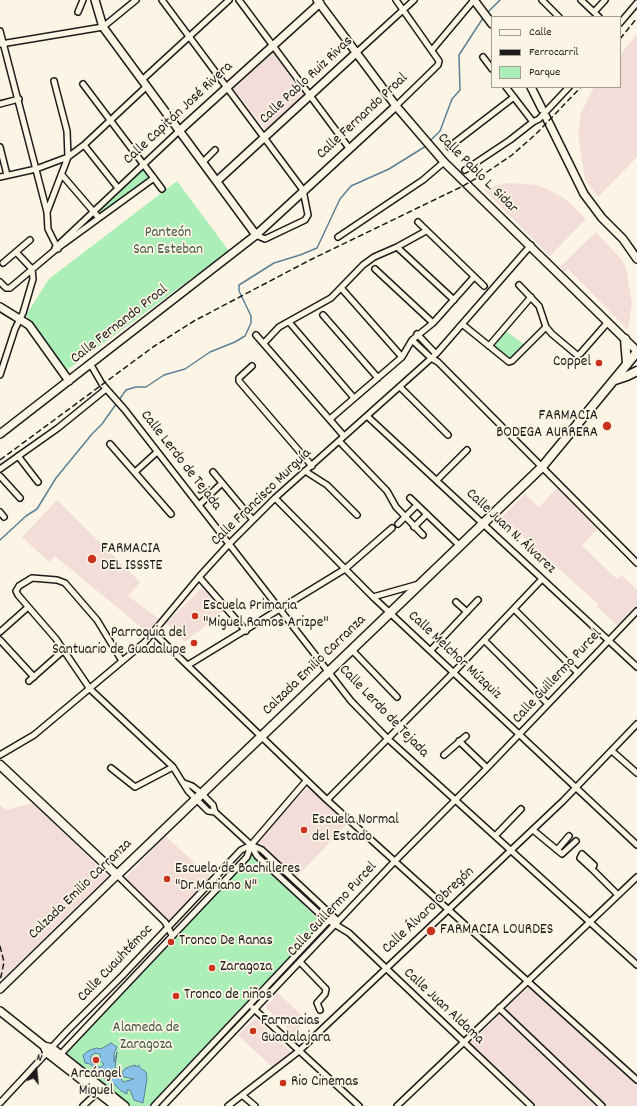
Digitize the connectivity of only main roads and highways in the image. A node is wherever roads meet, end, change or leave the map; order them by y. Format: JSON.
{"nodes":[{"id":1,"x":625,"y":339,"type":"road end"},
{"id":2,"x":637,"y":351,"type":"edge"},
{"id":3,"x":627,"y":364,"type":"junction"},
{"id":4,"x":637,"y":371,"type":"edge"},
{"id":5,"x":637,"y":374,"type":"edge"},
{"id":6,"x":627,"y":376,"type":"junction"},
{"id":7,"x":615,"y":380,"type":"junction"},
{"id":8,"x":0,"y":765,"type":"edge"}],
"edges":[{"from":1,"to":3,"type":"main road"},
{"from":2,"to":3,"type":"main road","name":"Calzada Emilio Carranza"},
{"from":3,"to":7,"type":"main road","name":"Calzada Emilio Carranza"},
{"from":4,"to":6,"type":"main road"},
{"from":5,"to":6,"type":"main road"},
{"from":6,"to":7,"type":"main road"},
{"from":7,"to":8,"type":"main road","name":"Calzada Emilio Carranza"}]}
